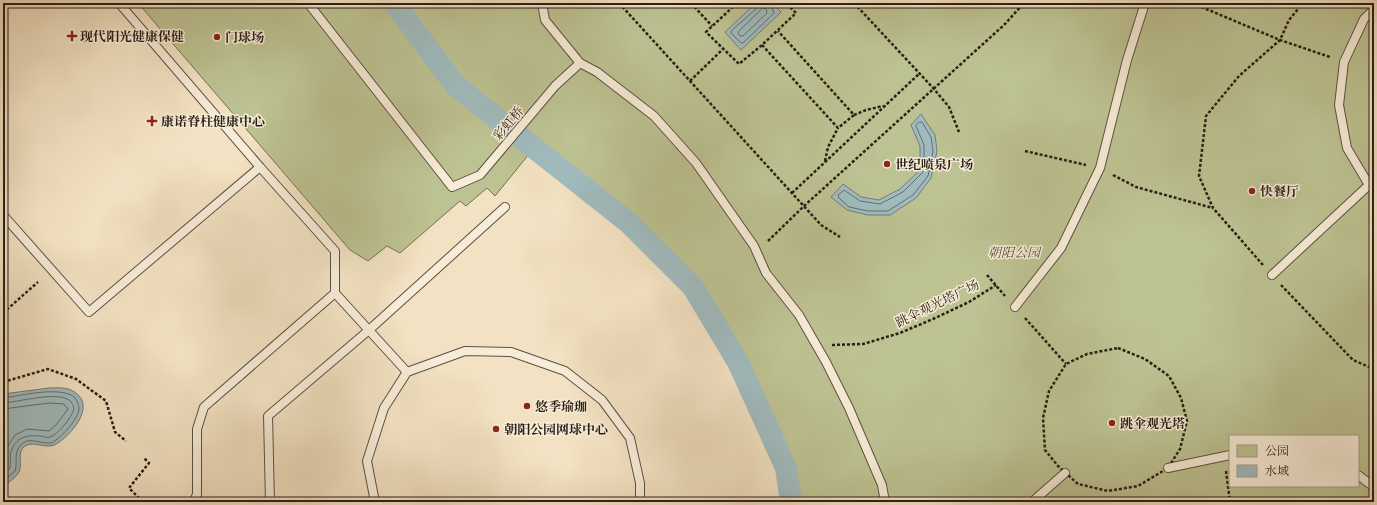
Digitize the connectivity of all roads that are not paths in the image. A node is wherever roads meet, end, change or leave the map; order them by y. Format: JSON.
{"nodes":[{"id":1,"x":118,"y":3,"type":"edge"},
{"id":2,"x":308,"y":3,"type":"edge"},
{"id":3,"x":542,"y":3,"type":"edge"},
{"id":4,"x":1145,"y":3,"type":"edge"},
{"id":5,"x":1374,"y":9,"type":"edge"},
{"id":6,"x":580,"y":63,"type":"junction"},
{"id":7,"x":260,"y":167,"type":"junction"},
{"id":8,"x":1371,"y":188,"type":"edge"},
{"id":9,"x":505,"y":207,"type":"dead end"},
{"id":10,"x":3,"y":215,"type":"edge"},
{"id":11,"x":1272,"y":275,"type":"road end"},
{"id":12,"x":335,"y":293,"type":"junction"},
{"id":13,"x":1015,"y":307,"type":"road end"},
{"id":14,"x":369,"y":330,"type":"junction"},
{"id":15,"x":407,"y":372,"type":"junction"},
{"id":16,"x":1227,"y":455,"type":"edge"},
{"id":17,"x":1168,"y":468,"type":"road end"},
{"id":18,"x":1065,"y":473,"type":"road end"},
{"id":19,"x":1359,"y":476,"type":"edge"},
{"id":20,"x":1374,"y":487,"type":"edge"},
{"id":21,"x":194,"y":502,"type":"edge"},
{"id":22,"x":270,"y":502,"type":"edge"},
{"id":23,"x":375,"y":502,"type":"edge"},
{"id":24,"x":640,"y":502,"type":"edge"},
{"id":25,"x":886,"y":502,"type":"edge"},
{"id":26,"x":1032,"y":502,"type":"edge"}],
"edges":[{"from":1,"to":7,"type":"lane"},
{"from":2,"to":6,"type":"lane","name":"彩虹桥"},
{"from":3,"to":6,"type":"lane"},
{"from":4,"to":13,"type":"lane"},
{"from":5,"to":8,"type":"lane"},
{"from":6,"to":25,"type":"lane"},
{"from":7,"to":10,"type":"lane"},
{"from":7,"to":12,"type":"lane"},
{"from":8,"to":11,"type":"lane"},
{"from":9,"to":14,"type":"lane"},
{"from":12,"to":14,"type":"lane"},
{"from":12,"to":21,"type":"lane"},
{"from":14,"to":15,"type":"lane"},
{"from":14,"to":22,"type":"lane"},
{"from":15,"to":23,"type":"lane"},
{"from":15,"to":24,"type":"lane"},
{"from":16,"to":17,"type":"lane"},
{"from":18,"to":26,"type":"lane"},
{"from":19,"to":20,"type":"lane"}]}
